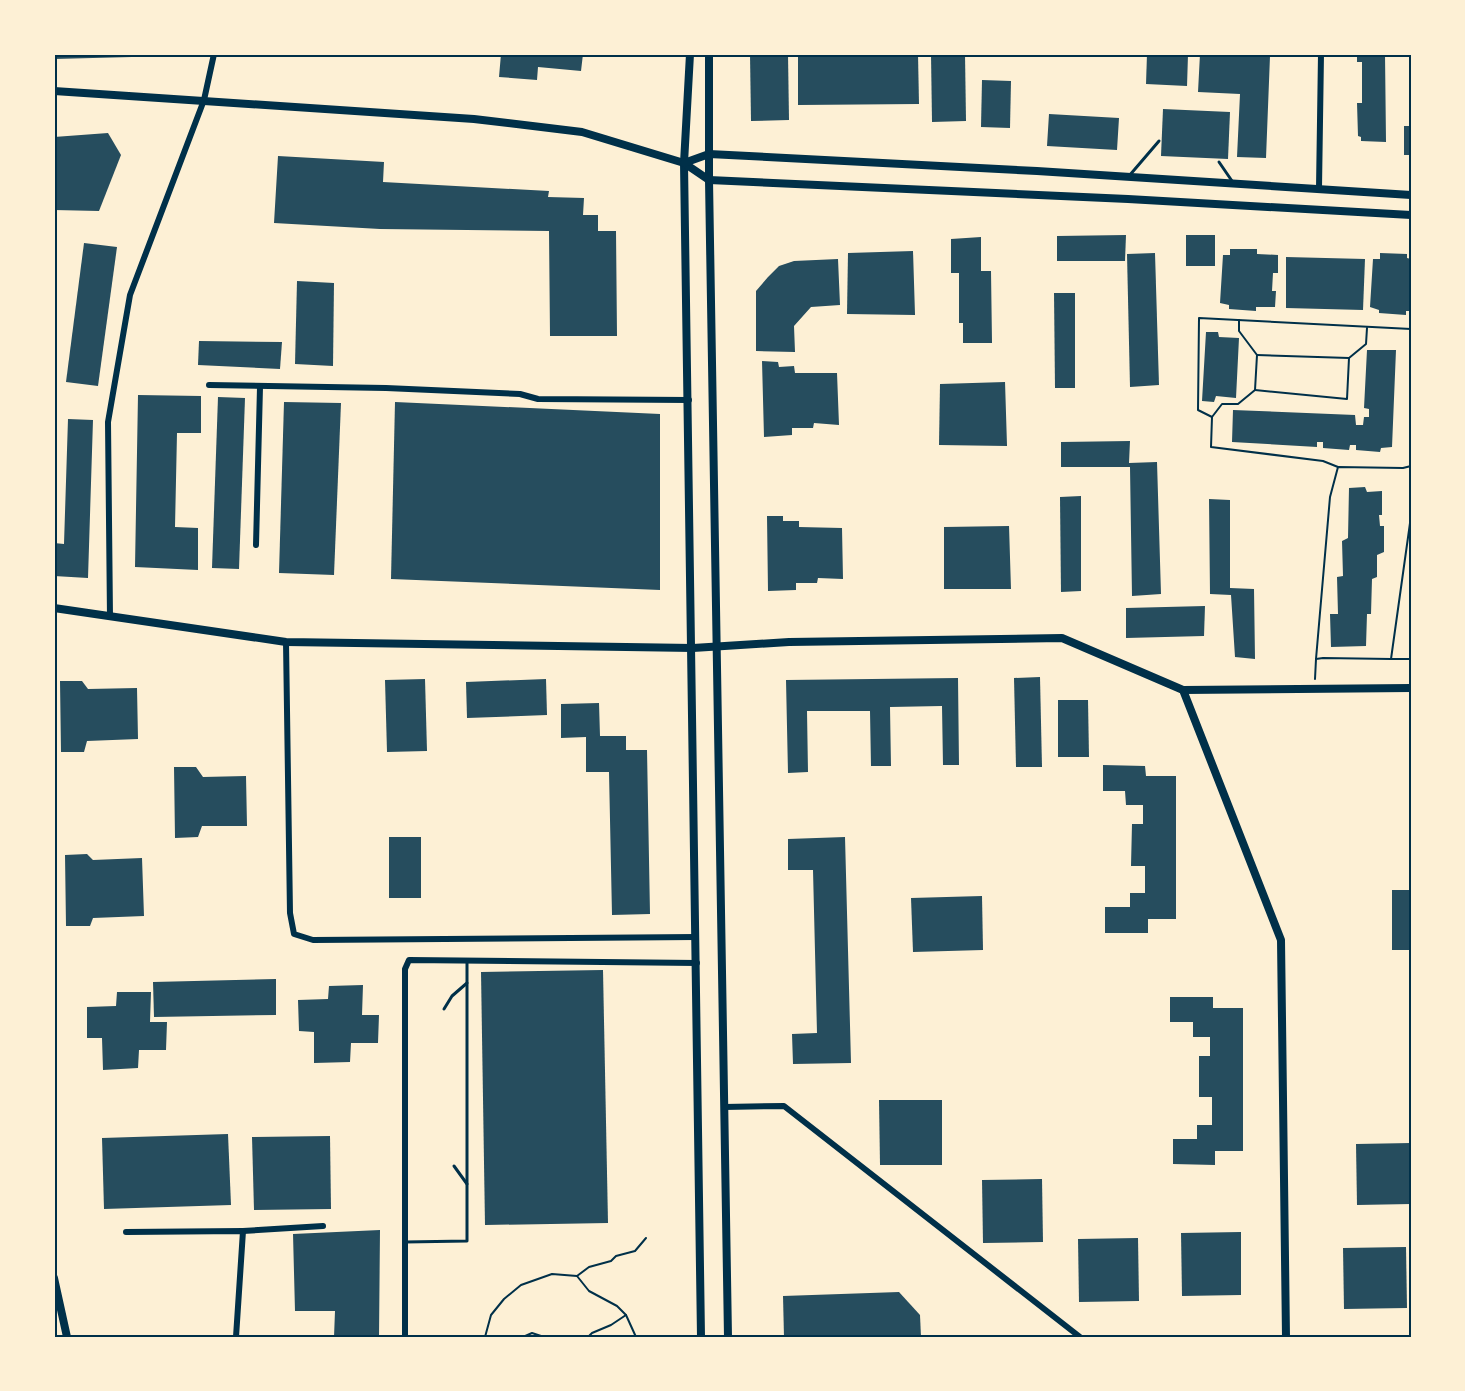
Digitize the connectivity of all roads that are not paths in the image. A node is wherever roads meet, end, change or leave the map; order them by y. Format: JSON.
{"nodes":[{"id":1,"x":214,"y":54,"type":"edge"},
{"id":2,"x":690,"y":54,"type":"edge"},
{"id":3,"x":709,"y":54,"type":"edge"},
{"id":4,"x":1322,"y":54,"type":"edge"},
{"id":5,"x":54,"y":91,"type":"edge"},
{"id":6,"x":204,"y":100,"type":"junction"},
{"id":7,"x":1159,"y":141,"type":"dead end"},
{"id":8,"x":709,"y":154,"type":"junction"},
{"id":9,"x":1219,"y":162,"type":"dead end"},
{"id":10,"x":684,"y":163,"type":"junction"},
{"id":11,"x":1129,"y":176,"type":"junction"},
{"id":12,"x":709,"y":180,"type":"junction"},
{"id":13,"x":1233,"y":183,"type":"junction"},
{"id":14,"x":1319,"y":189,"type":"junction"},
{"id":15,"x":1411,"y":195,"type":"edge"},
{"id":16,"x":1411,"y":215,"type":"edge"},
{"id":17,"x":209,"y":385,"type":"dead end"},
{"id":18,"x":260,"y":387,"type":"junction"},
{"id":19,"x":688,"y":400,"type":"junction"},
{"id":20,"x":256,"y":545,"type":"dead end"},
{"id":21,"x":54,"y":608,"type":"edge"},
{"id":22,"x":110,"y":617,"type":"junction"},
{"id":23,"x":286,"y":642,"type":"junction"},
{"id":24,"x":717,"y":646,"type":"junction"},
{"id":25,"x":693,"y":648,"type":"junction"},
{"id":26,"x":1411,"y":688,"type":"edge"},
{"id":27,"x":1183,"y":690,"type":"junction"},
{"id":28,"x":696,"y":936,"type":"junction"},
{"id":29,"x":467,"y":960,"type":"junction"},
{"id":30,"x":697,"y":963,"type":"junction"},
{"id":31,"x":467,"y":983,"type":"junction"},
{"id":32,"x":444,"y":1009,"type":"dead end"},
{"id":33,"x":724,"y":1107,"type":"junction"},
{"id":34,"x":454,"y":1166,"type":"dead end"},
{"id":35,"x":467,"y":1184,"type":"junction"},
{"id":36,"x":323,"y":1226,"type":"dead end"},
{"id":37,"x":243,"y":1231,"type":"junction"},
{"id":38,"x":126,"y":1232,"type":"dead end"},
{"id":39,"x":405,"y":1242,"type":"junction"},
{"id":40,"x":54,"y":1278,"type":"edge"},
{"id":41,"x":67,"y":1337,"type":"edge"},
{"id":42,"x":236,"y":1337,"type":"edge"},
{"id":43,"x":405,"y":1337,"type":"edge"},
{"id":44,"x":701,"y":1337,"type":"edge"},
{"id":45,"x":728,"y":1337,"type":"edge"},
{"id":46,"x":1080,"y":1337,"type":"edge"},
{"id":47,"x":1286,"y":1337,"type":"edge"}],
"edges":[{"from":1,"to":6,"type":"street"},
{"from":2,"to":10,"type":"street"},
{"from":3,"to":8,"type":"street"},
{"from":4,"to":14,"type":"street"},
{"from":5,"to":6,"type":"street"},
{"from":6,"to":10,"type":"street"},
{"from":6,"to":22,"type":"street"},
{"from":7,"to":11,"type":"lane"},
{"from":8,"to":10,"type":"street"},
{"from":8,"to":11,"type":"street"},
{"from":8,"to":12,"type":"street"},
{"from":9,"to":13,"type":"lane"},
{"from":10,"to":12,"type":"street"},
{"from":10,"to":19,"type":"street"},
{"from":11,"to":13,"type":"street"},
{"from":12,"to":16,"type":"street"},
{"from":12,"to":24,"type":"street"},
{"from":13,"to":14,"type":"street"},
{"from":14,"to":15,"type":"street"},
{"from":17,"to":18,"type":"street"},
{"from":18,"to":19,"type":"street"},
{"from":18,"to":20,"type":"street"},
{"from":19,"to":25,"type":"street"},
{"from":21,"to":22,"type":"street"},
{"from":22,"to":23,"type":"street"},
{"from":23,"to":25,"type":"street"},
{"from":23,"to":28,"type":"street"},
{"from":24,"to":25,"type":"street"},
{"from":24,"to":27,"type":"street"},
{"from":24,"to":33,"type":"street"},
{"from":25,"to":28,"type":"street"},
{"from":26,"to":27,"type":"street"},
{"from":27,"to":47,"type":"street"},
{"from":28,"to":30,"type":"street"},
{"from":29,"to":30,"type":"street"},
{"from":29,"to":31,"type":"lane"},
{"from":29,"to":39,"type":"street"},
{"from":30,"to":44,"type":"street"},
{"from":31,"to":32,"type":"lane"},
{"from":31,"to":35,"type":"lane"},
{"from":33,"to":45,"type":"street"},
{"from":33,"to":46,"type":"street"},
{"from":34,"to":35,"type":"lane"},
{"from":35,"to":39,"type":"lane"},
{"from":36,"to":37,"type":"street"},
{"from":37,"to":38,"type":"street"},
{"from":37,"to":42,"type":"street"},
{"from":39,"to":43,"type":"street"},
{"from":40,"to":41,"type":"street"}]}
